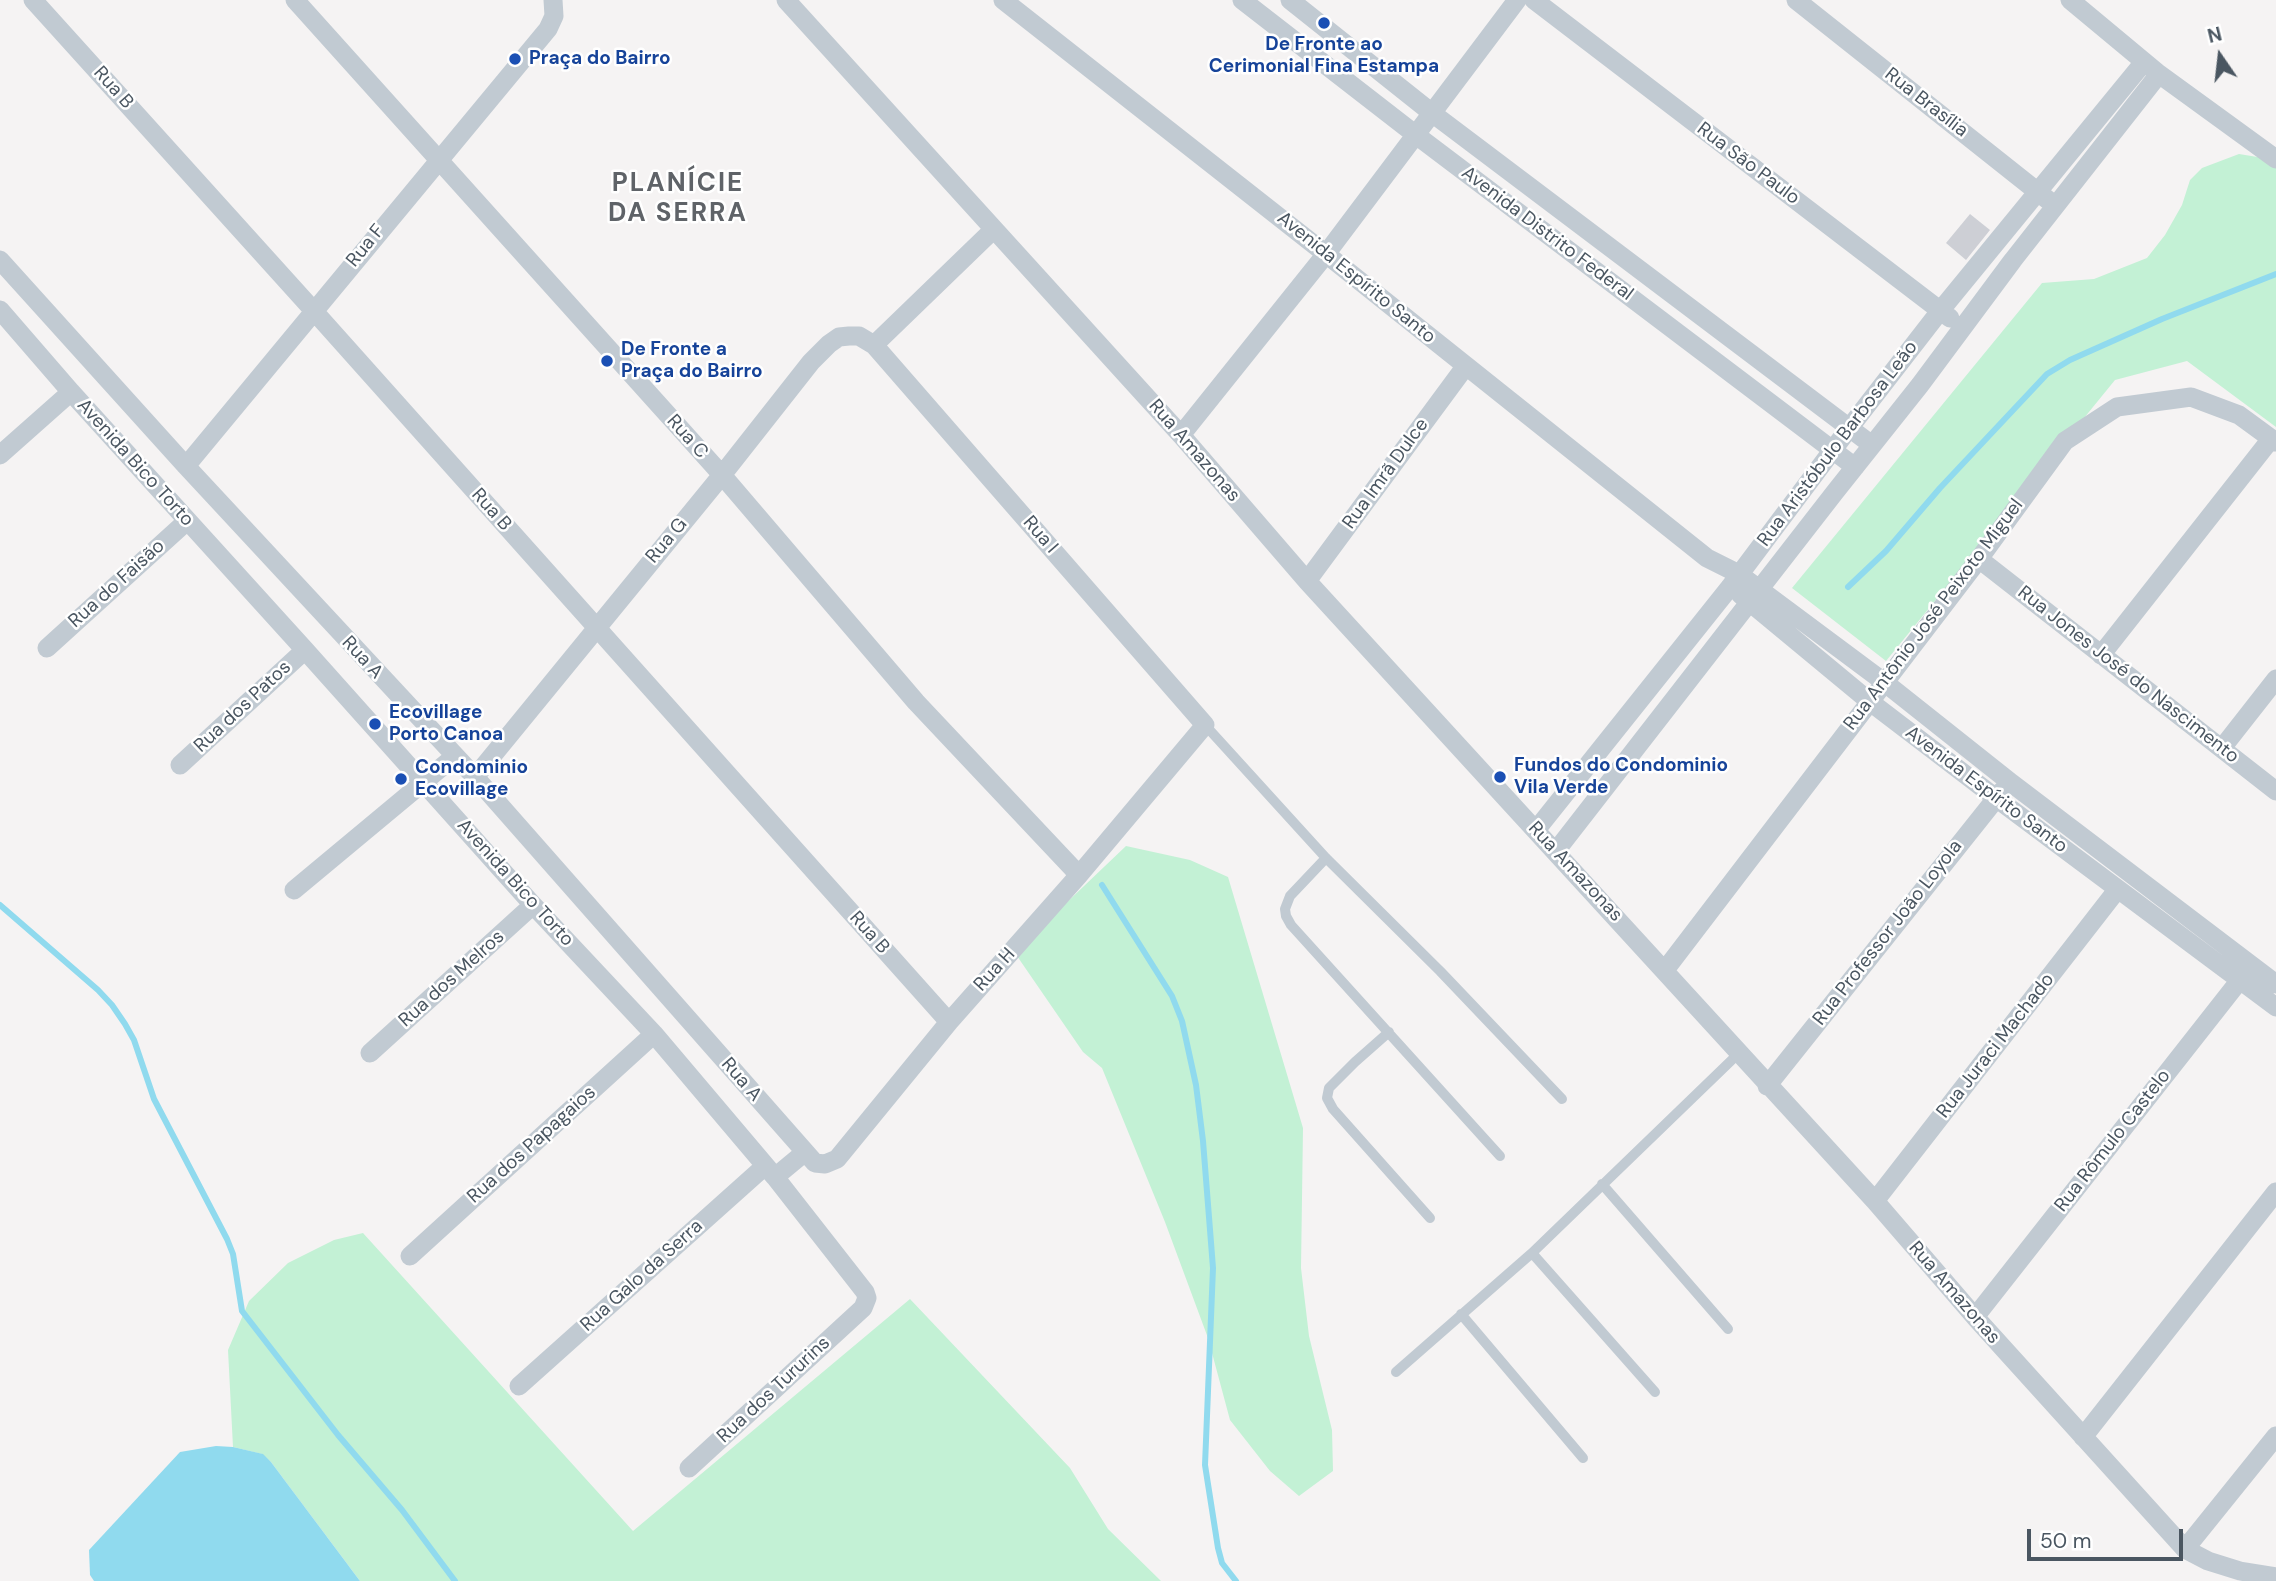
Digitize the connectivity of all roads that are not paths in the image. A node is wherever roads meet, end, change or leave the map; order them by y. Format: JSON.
{"nodes":[{"id":1,"x":33,"y":0,"type":"edge"},
{"id":2,"x":295,"y":0,"type":"edge"},
{"id":3,"x":553,"y":0,"type":"edge"},
{"id":4,"x":786,"y":0,"type":"edge"},
{"id":5,"x":1003,"y":0,"type":"edge"},
{"id":6,"x":1242,"y":0,"type":"edge"},
{"id":7,"x":1290,"y":0,"type":"edge"},
{"id":8,"x":1517,"y":0,"type":"edge"},
{"id":9,"x":1534,"y":0,"type":"edge"},
{"id":10,"x":1796,"y":0,"type":"edge"},
{"id":11,"x":2070,"y":0,"type":"edge"},
{"id":12,"x":2152,"y":68,"type":"junction"},
{"id":13,"x":1432,"y":113,"type":"junction"},
{"id":14,"x":1416,"y":135,"type":"junction"},
{"id":15,"x":438,"y":159,"type":"junction"},
{"id":16,"x":2276,"y":159,"type":"edge"},
{"id":17,"x":2038,"y":192,"type":"junction"},
{"id":18,"x":2056,"y":206,"type":"junction"},
{"id":19,"x":994,"y":229,"type":"junction"},
{"id":20,"x":1326,"y":254,"type":"junction"},
{"id":21,"x":0,"y":260,"type":"edge"},
{"id":22,"x":0,"y":310,"type":"edge"},
{"id":23,"x":313,"y":310,"type":"junction"},
{"id":24,"x":1940,"y":312,"type":"junction"},
{"id":25,"x":1964,"y":327,"type":"junction"},
{"id":26,"x":874,"y":345,"type":"junction"},
{"id":27,"x":1465,"y":367,"type":"junction"},
{"id":28,"x":71,"y":392,"type":"junction"},
{"id":29,"x":1850,"y":427,"type":"junction"},
{"id":30,"x":1181,"y":435,"type":"junction"},
{"id":31,"x":2273,"y":441,"type":"edge"},
{"id":32,"x":1872,"y":445,"type":"junction"},
{"id":33,"x":1832,"y":450,"type":"junction"},
{"id":34,"x":0,"y":455,"type":"edge"},
{"id":35,"x":186,"y":466,"type":"junction"},
{"id":36,"x":1854,"y":467,"type":"junction"},
{"id":37,"x":722,"y":475,"type":"junction"},
{"id":38,"x":187,"y":521,"type":"junction"},
{"id":39,"x":1979,"y":559,"type":"junction"},
{"id":40,"x":1307,"y":581,"type":"junction"},
{"id":41,"x":1735,"y":581,"type":"junction"},
{"id":42,"x":1755,"y":597,"type":"junction"},
{"id":43,"x":595,"y":627,"type":"junction"},
{"id":44,"x":47,"y":648,"type":"dead end"},
{"id":45,"x":305,"y":650,"type":"junction"},
{"id":46,"x":2101,"y":655,"type":"junction"},
{"id":47,"x":2276,"y":679,"type":"edge"},
{"id":48,"x":1884,"y":682,"type":"junction"},
{"id":49,"x":1869,"y":701,"type":"junction"},
{"id":50,"x":1205,"y":725,"type":"junction"},
{"id":51,"x":2222,"y":748,"type":"junction"},
{"id":52,"x":455,"y":756,"type":"junction"},
{"id":53,"x":180,"y":765,"type":"dead end"},
{"id":54,"x":475,"y":777,"type":"junction"},
{"id":55,"x":2010,"y":782,"type":"junction"},
{"id":56,"x":425,"y":783,"type":"junction"},
{"id":57,"x":2276,"y":791,"type":"edge"},
{"id":58,"x":1996,"y":798,"type":"junction"},
{"id":59,"x":1536,"y":830,"type":"junction"},
{"id":60,"x":1556,"y":851,"type":"junction"},
{"id":61,"x":1326,"y":858,"type":"junction"},
{"id":62,"x":1079,"y":875,"type":"junction"},
{"id":63,"x":294,"y":890,"type":"dead end"},
{"id":64,"x":2118,"y":890,"type":"junction"},
{"id":65,"x":533,"y":905,"type":"junction"},
{"id":66,"x":1665,"y":970,"type":"junction"},
{"id":67,"x":2246,"y":973,"type":"junction"},
{"id":68,"x":2276,"y":984,"type":"edge"},
{"id":69,"x":2276,"y":1007,"type":"edge"},
{"id":70,"x":949,"y":1021,"type":"junction"},
{"id":71,"x":1390,"y":1032,"type":"junction"},
{"id":72,"x":654,"y":1034,"type":"junction"},
{"id":73,"x":370,"y":1054,"type":"dead end"},
{"id":74,"x":1738,"y":1054,"type":"junction"},
{"id":75,"x":1767,"y":1086,"type":"junction"},
{"id":76,"x":1562,"y":1099,"type":"dead end"},
{"id":77,"x":804,"y":1153,"type":"junction"},
{"id":78,"x":1500,"y":1156,"type":"dead end"},
{"id":79,"x":770,"y":1171,"type":"junction"},
{"id":80,"x":1602,"y":1184,"type":"junction"},
{"id":81,"x":2276,"y":1192,"type":"edge"},
{"id":82,"x":1875,"y":1201,"type":"junction"},
{"id":83,"x":1430,"y":1218,"type":"dead end"},
{"id":84,"x":1532,"y":1253,"type":"junction"},
{"id":85,"x":410,"y":1256,"type":"dead end"},
{"id":86,"x":859,"y":1312,"type":"joint"},
{"id":87,"x":1461,"y":1314,"type":"junction"},
{"id":88,"x":1975,"y":1317,"type":"junction"},
{"id":89,"x":1728,"y":1329,"type":"dead end"},
{"id":90,"x":1396,"y":1372,"type":"dead end"},
{"id":91,"x":519,"y":1386,"type":"dead end"},
{"id":92,"x":1655,"y":1392,"type":"dead end"},
{"id":93,"x":2276,"y":1436,"type":"edge"},
{"id":94,"x":2083,"y":1437,"type":"junction"},
{"id":95,"x":1583,"y":1458,"type":"dead end"},
{"id":96,"x":689,"y":1468,"type":"dead end"},
{"id":97,"x":2185,"y":1549,"type":"junction"},
{"id":98,"x":2276,"y":1577,"type":"edge"}],
"edges":[{"from":1,"to":23,"type":"street","name":"Rua B"},
{"from":2,"to":15,"type":"street","name":"Rua C"},
{"from":3,"to":15,"type":"street","name":"Rua F"},
{"from":4,"to":19,"type":"street","name":"Rua Amazonas"},
{"from":5,"to":20,"type":"street","name":"Avenida Espírito Santo"},
{"from":6,"to":14,"type":"street","name":"Avenida Distrito Federal"},
{"from":7,"to":13,"type":"street","name":"Avenida Distrito Federal"},
{"from":8,"to":13,"type":"street"},
{"from":9,"to":24,"type":"street","name":"Rua São Paulo"},
{"from":10,"to":17,"type":"street","name":"Rua Brasília"},
{"from":11,"to":12,"type":"street"},
{"from":12,"to":16,"type":"street"},
{"from":12,"to":17,"type":"street","name":"Rua Aristóbulo Barbosa Leão"},
{"from":12,"to":18,"type":"street"},
{"from":13,"to":14,"type":"street"},
{"from":13,"to":29,"type":"street","name":"Avenida Distrito Federal"},
{"from":14,"to":20,"type":"street"},
{"from":14,"to":33,"type":"street","name":"Avenida Distrito Federal"},
{"from":15,"to":23,"type":"street","name":"Rua F"},
{"from":15,"to":37,"type":"street","name":"Rua C"},
{"from":17,"to":18,"type":"street","name":"Rua Brasília"},
{"from":17,"to":24,"type":"street","name":"Rua Aristóbulo Barbosa Leão"},
{"from":18,"to":25,"type":"street"},
{"from":19,"to":26,"type":"street"},
{"from":19,"to":30,"type":"street","name":"Rua Amazonas"},
{"from":20,"to":27,"type":"street","name":"Avenida Espírito Santo"},
{"from":20,"to":30,"type":"street"},
{"from":21,"to":35,"type":"street","name":"Rua A"},
{"from":22,"to":28,"type":"street","name":"Avenida Bico Torto"},
{"from":23,"to":35,"type":"street","name":"Rua F"},
{"from":23,"to":43,"type":"street","name":"Rua B"},
{"from":24,"to":25,"type":"street","name":"Rua São Paulo"},
{"from":24,"to":29,"type":"street","name":"Rua Aristóbulo Barbosa Leão"},
{"from":25,"to":32,"type":"street"},
{"from":26,"to":37,"type":"street","name":"Rua G"},
{"from":26,"to":50,"type":"street","name":"Rua I"},
{"from":27,"to":40,"type":"street","name":"Rua Imrã Dulce"},
{"from":27,"to":41,"type":"street","name":"Avenida Espírito Santo"},
{"from":28,"to":34,"type":"street"},
{"from":28,"to":38,"type":"street","name":"Avenida Bico Torto"},
{"from":29,"to":32,"type":"street","name":"Avenida Distrito Federal"},
{"from":29,"to":33,"type":"street","name":"Rua Aristóbulo Barbosa Leão"},
{"from":30,"to":40,"type":"street","name":"Rua Amazonas"},
{"from":31,"to":39,"type":"street","name":"Rua Antônio José Peixoto Miguel"},
{"from":31,"to":46,"type":"street"},
{"from":32,"to":36,"type":"street"},
{"from":33,"to":36,"type":"street","name":"Avenida Distrito Federal"},
{"from":33,"to":41,"type":"street","name":"Rua Aristóbulo Barbosa Leão"},
{"from":35,"to":52,"type":"street","name":"Rua A"},
{"from":36,"to":42,"type":"street"},
{"from":37,"to":43,"type":"street","name":"Rua G"},
{"from":37,"to":62,"type":"street","name":"Rua C"},
{"from":38,"to":44,"type":"street","name":"Rua do Faisão"},
{"from":38,"to":45,"type":"street","name":"Avenida Bico Torto"},
{"from":39,"to":46,"type":"street","name":"Rua Jones José do Nascimento"},
{"from":39,"to":48,"type":"street","name":"Rua Antônio José Peixoto Miguel"},
{"from":40,"to":59,"type":"street","name":"Rua Amazonas"},
{"from":41,"to":42,"type":"street","name":"Avenida Espírito Santo"},
{"from":41,"to":59,"type":"street","name":"Rua Aristóbulo Barbosa Leão"},
{"from":42,"to":48,"type":"street","name":"Avenida Espírito Santo"},
{"from":42,"to":49,"type":"street","name":"Avenida Espírito Santo"},
{"from":42,"to":60,"type":"street"},
{"from":43,"to":54,"type":"street","name":"Rua G"},
{"from":43,"to":70,"type":"street","name":"Rua B"},
{"from":45,"to":53,"type":"street","name":"Rua dos Patos"},
{"from":45,"to":56,"type":"street","name":"Avenida Bico Torto"},
{"from":46,"to":51,"type":"street","name":"Rua Jones José do Nascimento"},
{"from":47,"to":51,"type":"street"},
{"from":48,"to":49,"type":"street","name":"Rua Antônio José Peixoto Miguel"},
{"from":48,"to":55,"type":"street","name":"Avenida Espírito Santo"},
{"from":49,"to":58,"type":"street","name":"Avenida Espírito Santo"},
{"from":49,"to":66,"type":"street","name":"Rua Antônio José Peixoto Miguel"},
{"from":50,"to":61,"type":"lane"},
{"from":50,"to":62,"type":"street","name":"Rua H"},
{"from":51,"to":57,"type":"street","name":"Rua Jones José do Nascimento"},
{"from":52,"to":54,"type":"street","name":"Rua A"},
{"from":52,"to":56,"type":"street"},
{"from":54,"to":77,"type":"street","name":"Rua A"},
{"from":55,"to":58,"type":"street","name":"Rua Professor João Loyola"},
{"from":55,"to":67,"type":"street","name":"Avenida Espírito Santo"},
{"from":56,"to":63,"type":"street"},
{"from":56,"to":65,"type":"street","name":"Avenida Bico Torto"},
{"from":58,"to":64,"type":"street","name":"Avenida Espírito Santo"},
{"from":58,"to":75,"type":"street","name":"Rua Professor João Loyola"},
{"from":59,"to":60,"type":"street","name":"Rua Amazonas"},
{"from":60,"to":66,"type":"street","name":"Rua Amazonas"},
{"from":61,"to":71,"type":"lane"},
{"from":61,"to":76,"type":"lane"},
{"from":62,"to":70,"type":"street","name":"Rua H"},
{"from":64,"to":67,"type":"street","name":"Avenida Espírito Santo"},
{"from":64,"to":82,"type":"street","name":"Rua Juraci Machado"},
{"from":65,"to":72,"type":"street","name":"Avenida Bico Torto"},
{"from":65,"to":73,"type":"street","name":"Rua dos Melros"},
{"from":66,"to":74,"type":"street","name":"Rua Amazonas"},
{"from":67,"to":68,"type":"street","name":"Avenida Espírito Santo"},
{"from":67,"to":69,"type":"street","name":"Avenida Espírito Santo"},
{"from":67,"to":88,"type":"street","name":"Rua Rômulo Castelo"},
{"from":70,"to":77,"type":"street","name":"Rua H"},
{"from":71,"to":78,"type":"lane"},
{"from":71,"to":83,"type":"lane"},
{"from":72,"to":79,"type":"street","name":"Avenida Bico Torto"},
{"from":72,"to":85,"type":"street","name":"Rua dos Papagaios"},
{"from":74,"to":75,"type":"street","name":"Rua Amazonas"},
{"from":74,"to":80,"type":"lane"},
{"from":75,"to":82,"type":"street","name":"Rua Amazonas"},
{"from":77,"to":79,"type":"street"},
{"from":79,"to":86,"type":"street","name":"Avenida Bico Torto"},
{"from":79,"to":91,"type":"street","name":"Rua Galo da Serra"},
{"from":80,"to":84,"type":"lane"},
{"from":80,"to":89,"type":"lane"},
{"from":81,"to":94,"type":"street"},
{"from":82,"to":88,"type":"street","name":"Rua Amazonas"},
{"from":84,"to":87,"type":"lane"},
{"from":84,"to":92,"type":"lane"},
{"from":86,"to":96,"type":"street","name":"Rua dos Tururins"},
{"from":87,"to":90,"type":"lane"},
{"from":87,"to":95,"type":"lane"},
{"from":88,"to":94,"type":"street","name":"Rua Amazonas"},
{"from":93,"to":97,"type":"street"},
{"from":94,"to":97,"type":"street","name":"Rua Amazonas"},
{"from":97,"to":98,"type":"street","name":"Rua Amazonas"}]}
